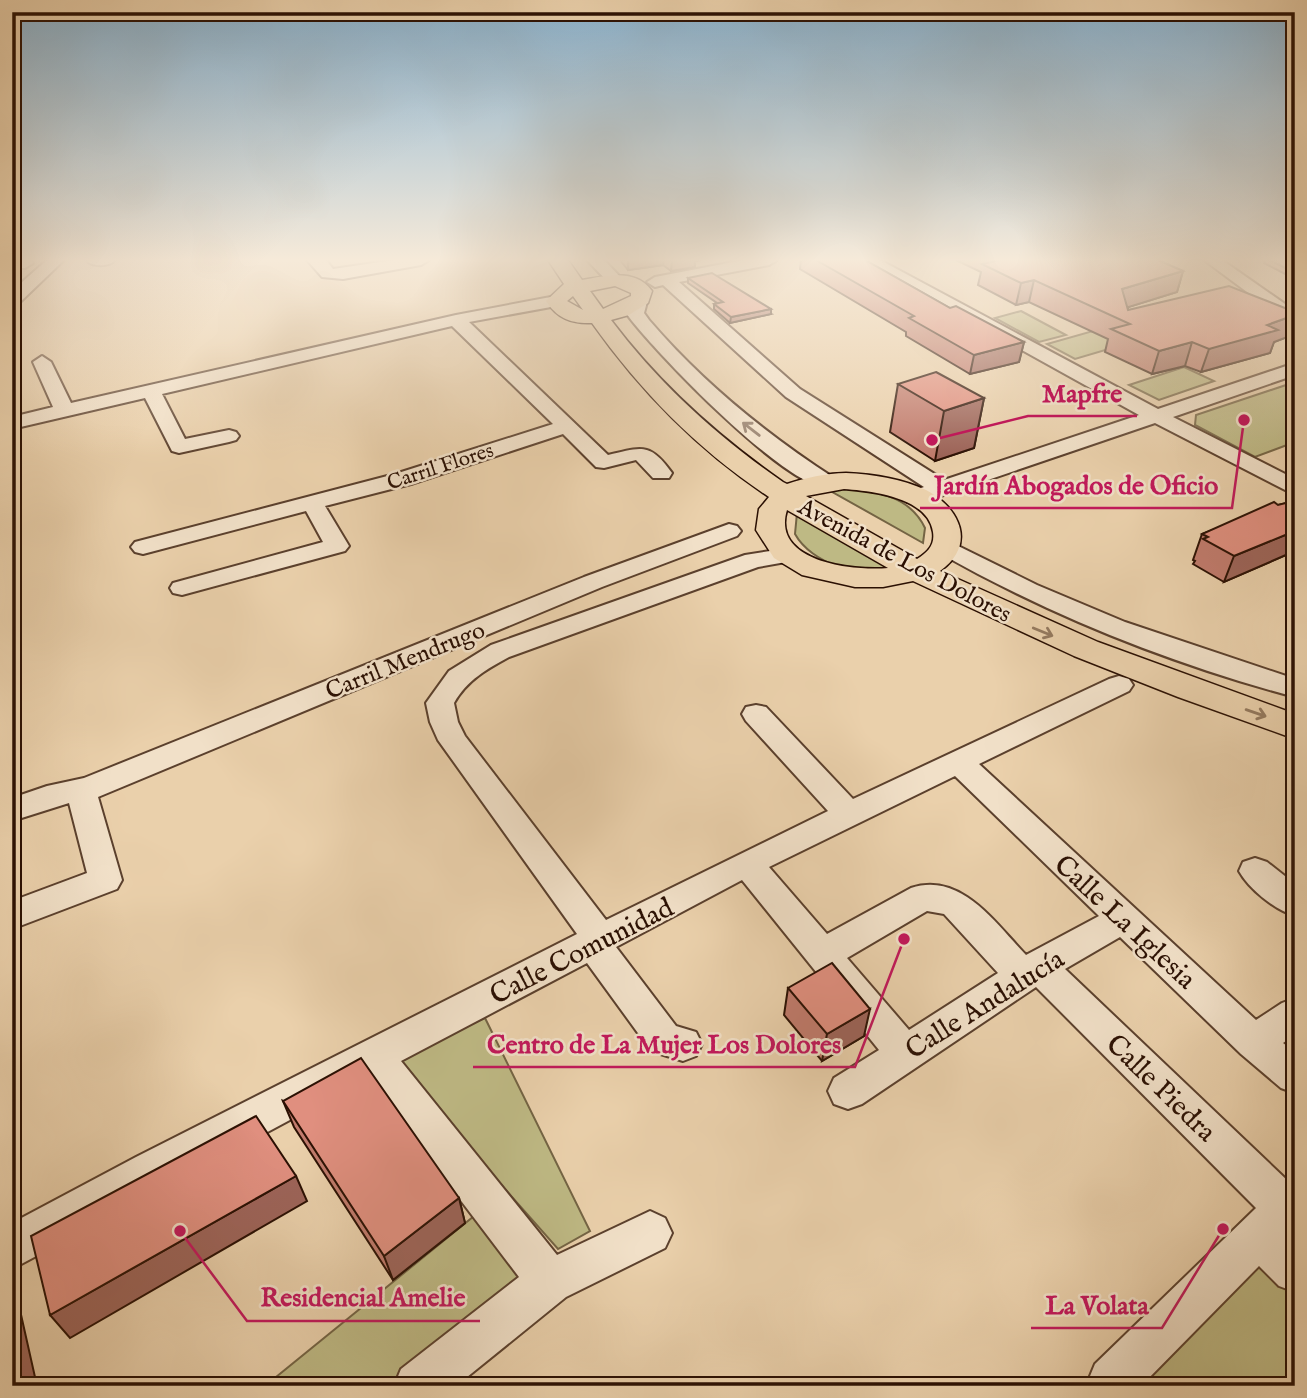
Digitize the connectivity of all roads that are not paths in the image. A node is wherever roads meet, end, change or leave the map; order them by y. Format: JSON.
{"nodes":[{"id":1,"x":433,"y":325,"type":"edge"},
{"id":2,"x":461,"y":325,"type":"edge"},
{"id":3,"x":613,"y":325,"type":"edge"},
{"id":4,"x":644,"y":325,"type":"edge"},
{"id":5,"x":717,"y":325,"type":"edge"},
{"id":6,"x":989,"y":325,"type":"edge"},
{"id":7,"x":42,"y":362,"type":"dead end"},
{"id":8,"x":1295,"y":369,"type":"edge"},
{"id":9,"x":151,"y":391,"type":"junction"},
{"id":10,"x":65,"y":411,"type":"junction"},
{"id":11,"x":1155,"y":415,"type":"junction"},
{"id":12,"x":12,"y":422,"type":"edge"},
{"id":13,"x":567,"y":426,"type":"junction"},
{"id":14,"x":229,"y":436,"type":"dead end"},
{"id":15,"x":660,"y":473,"type":"dead end"},
{"id":16,"x":807,"y":488,"type":"junction"},
{"id":17,"x":1295,"y":488,"type":"edge"},
{"id":18,"x":928,"y":492,"type":"junction"},
{"id":19,"x":313,"y":504,"type":"junction"},
{"id":20,"x":729,"y":531,"type":"dead end"},
{"id":21,"x":143,"y":547,"type":"dead end"},
{"id":22,"x":773,"y":552,"type":"junction"},
{"id":23,"x":933,"y":559,"type":"junction"},
{"id":24,"x":182,"y":588,"type":"dead end"},
{"id":25,"x":519,"y":613,"type":"junction"},
{"id":26,"x":541,"y":636,"type":"junction"},
{"id":27,"x":1119,"y":685,"type":"dead end"},
{"id":28,"x":1295,"y":688,"type":"edge"},
{"id":29,"x":1295,"y":702,"type":"edge"},
{"id":30,"x":756,"y":714,"type":"dead end"},
{"id":31,"x":1295,"y":727,"type":"edge"},
{"id":32,"x":959,"y":763,"type":"junction"},
{"id":33,"x":81,"y":790,"type":"junction"},
{"id":34,"x":12,"y":810,"type":"edge"},
{"id":35,"x":848,"y":813,"type":"junction"},
{"id":36,"x":747,"y":863,"type":"junction"},
{"id":37,"x":1255,"y":871,"type":"dead end"},
{"id":38,"x":1295,"y":903,"type":"edge"},
{"id":39,"x":12,"y":915,"type":"edge"},
{"id":40,"x":1124,"y":918,"type":"junction"},
{"id":41,"x":597,"y":942,"type":"junction"},
{"id":42,"x":823,"y":954,"type":"junction"},
{"id":43,"x":1031,"y":971,"type":"junction"},
{"id":44,"x":1295,"y":1014,"type":"edge"},
{"id":45,"x":1254,"y":1042,"type":"junction"},
{"id":46,"x":683,"y":1044,"type":"dead end"},
{"id":47,"x":904,"y":1052,"type":"junction"},
{"id":48,"x":374,"y":1056,"type":"junction"},
{"id":49,"x":1295,"y":1076,"type":"edge"},
{"id":50,"x":848,"y":1091,"type":"dead end"},
{"id":51,"x":1280,"y":1214,"type":"edge"},
{"id":52,"x":650,"y":1233,"type":"dead end"},
{"id":53,"x":12,"y":1247,"type":"edge"},
{"id":54,"x":1295,"y":1270,"type":"edge"},
{"id":55,"x":550,"y":1282,"type":"junction"},
{"id":56,"x":418,"y":1386,"type":"edge"},
{"id":57,"x":1113,"y":1386,"type":"edge"}],
"edges":[{"from":1,"to":9,"type":"street"},
{"from":2,"to":13,"type":"street"},
{"from":3,"to":16,"type":"main road","name":"Avenida de Los Dolores"},
{"from":16,"to":4,"type":"street","one_way":true},
{"from":5,"to":18,"type":"street"},
{"from":6,"to":11,"type":"street"},
{"from":7,"to":10,"type":"street"},
{"from":8,"to":11,"type":"street"},
{"from":9,"to":10,"type":"street"},
{"from":9,"to":14,"type":"street"},
{"from":10,"to":12,"type":"street"},
{"from":11,"to":17,"type":"street"},
{"from":11,"to":18,"type":"street"},
{"from":13,"to":15,"type":"street"},
{"from":13,"to":19,"type":"street","name":"Carril Flores"},
{"from":16,"to":18,"type":"main road"},
{"from":16,"to":22,"type":"main road"},
{"from":16,"to":23,"type":"main road","name":"Avenida de Los Dolores"},
{"from":18,"to":23,"type":"main road"},
{"from":19,"to":21,"type":"street","name":"Carril Flores"},
{"from":19,"to":24,"type":"street"},
{"from":20,"to":25,"type":"street","name":"Carril Mendrugo"},
{"from":22,"to":23,"type":"main road"},
{"from":22,"to":26,"type":"street"},
{"from":23,"to":28,"type":"street"},
{"from":23,"to":29,"type":"main road","name":"Avenida de Los Dolores"},
{"from":23,"to":31,"type":"main road","name":"Avenida de Los Dolores","one_way":true},
{"from":25,"to":26,"type":"street"},
{"from":25,"to":33,"type":"street","name":"Carril Mendrugo"},
{"from":26,"to":41,"type":"street"},
{"from":27,"to":32,"type":"street","name":"Calle Comunidad"},
{"from":30,"to":35,"type":"street"},
{"from":32,"to":35,"type":"street","name":"Calle Comunidad"},
{"from":32,"to":40,"type":"street","name":"Calle La Iglesia"},
{"from":33,"to":34,"type":"street","name":"Carril Mendrugo"},
{"from":33,"to":39,"type":"street"},
{"from":35,"to":36,"type":"street","name":"Calle Comunidad"},
{"from":36,"to":41,"type":"street","name":"Calle Comunidad"},
{"from":36,"to":42,"type":"street"},
{"from":37,"to":38,"type":"street"},
{"from":40,"to":43,"type":"street","name":"Calle Andalucía"},
{"from":40,"to":45,"type":"street","name":"Calle La Iglesia"},
{"from":41,"to":46,"type":"street"},
{"from":41,"to":48,"type":"street","name":"Calle Comunidad"},
{"from":42,"to":43,"type":"street","name":"Calle Piedra"},
{"from":42,"to":47,"type":"street"},
{"from":43,"to":47,"type":"street","name":"Calle Andalucía"},
{"from":43,"to":51,"type":"street","name":"Calle Piedra"},
{"from":44,"to":45,"type":"street"},
{"from":45,"to":49,"type":"street","name":"Calle La Iglesia"},
{"from":47,"to":50,"type":"street","name":"Calle Andalucía"},
{"from":48,"to":53,"type":"street","name":"Calle Comunidad"},
{"from":48,"to":55,"type":"street"},
{"from":51,"to":54,"type":"street","name":"Calle Piedra"},
{"from":51,"to":57,"type":"street"},
{"from":52,"to":55,"type":"street"},
{"from":55,"to":56,"type":"street"}]}
